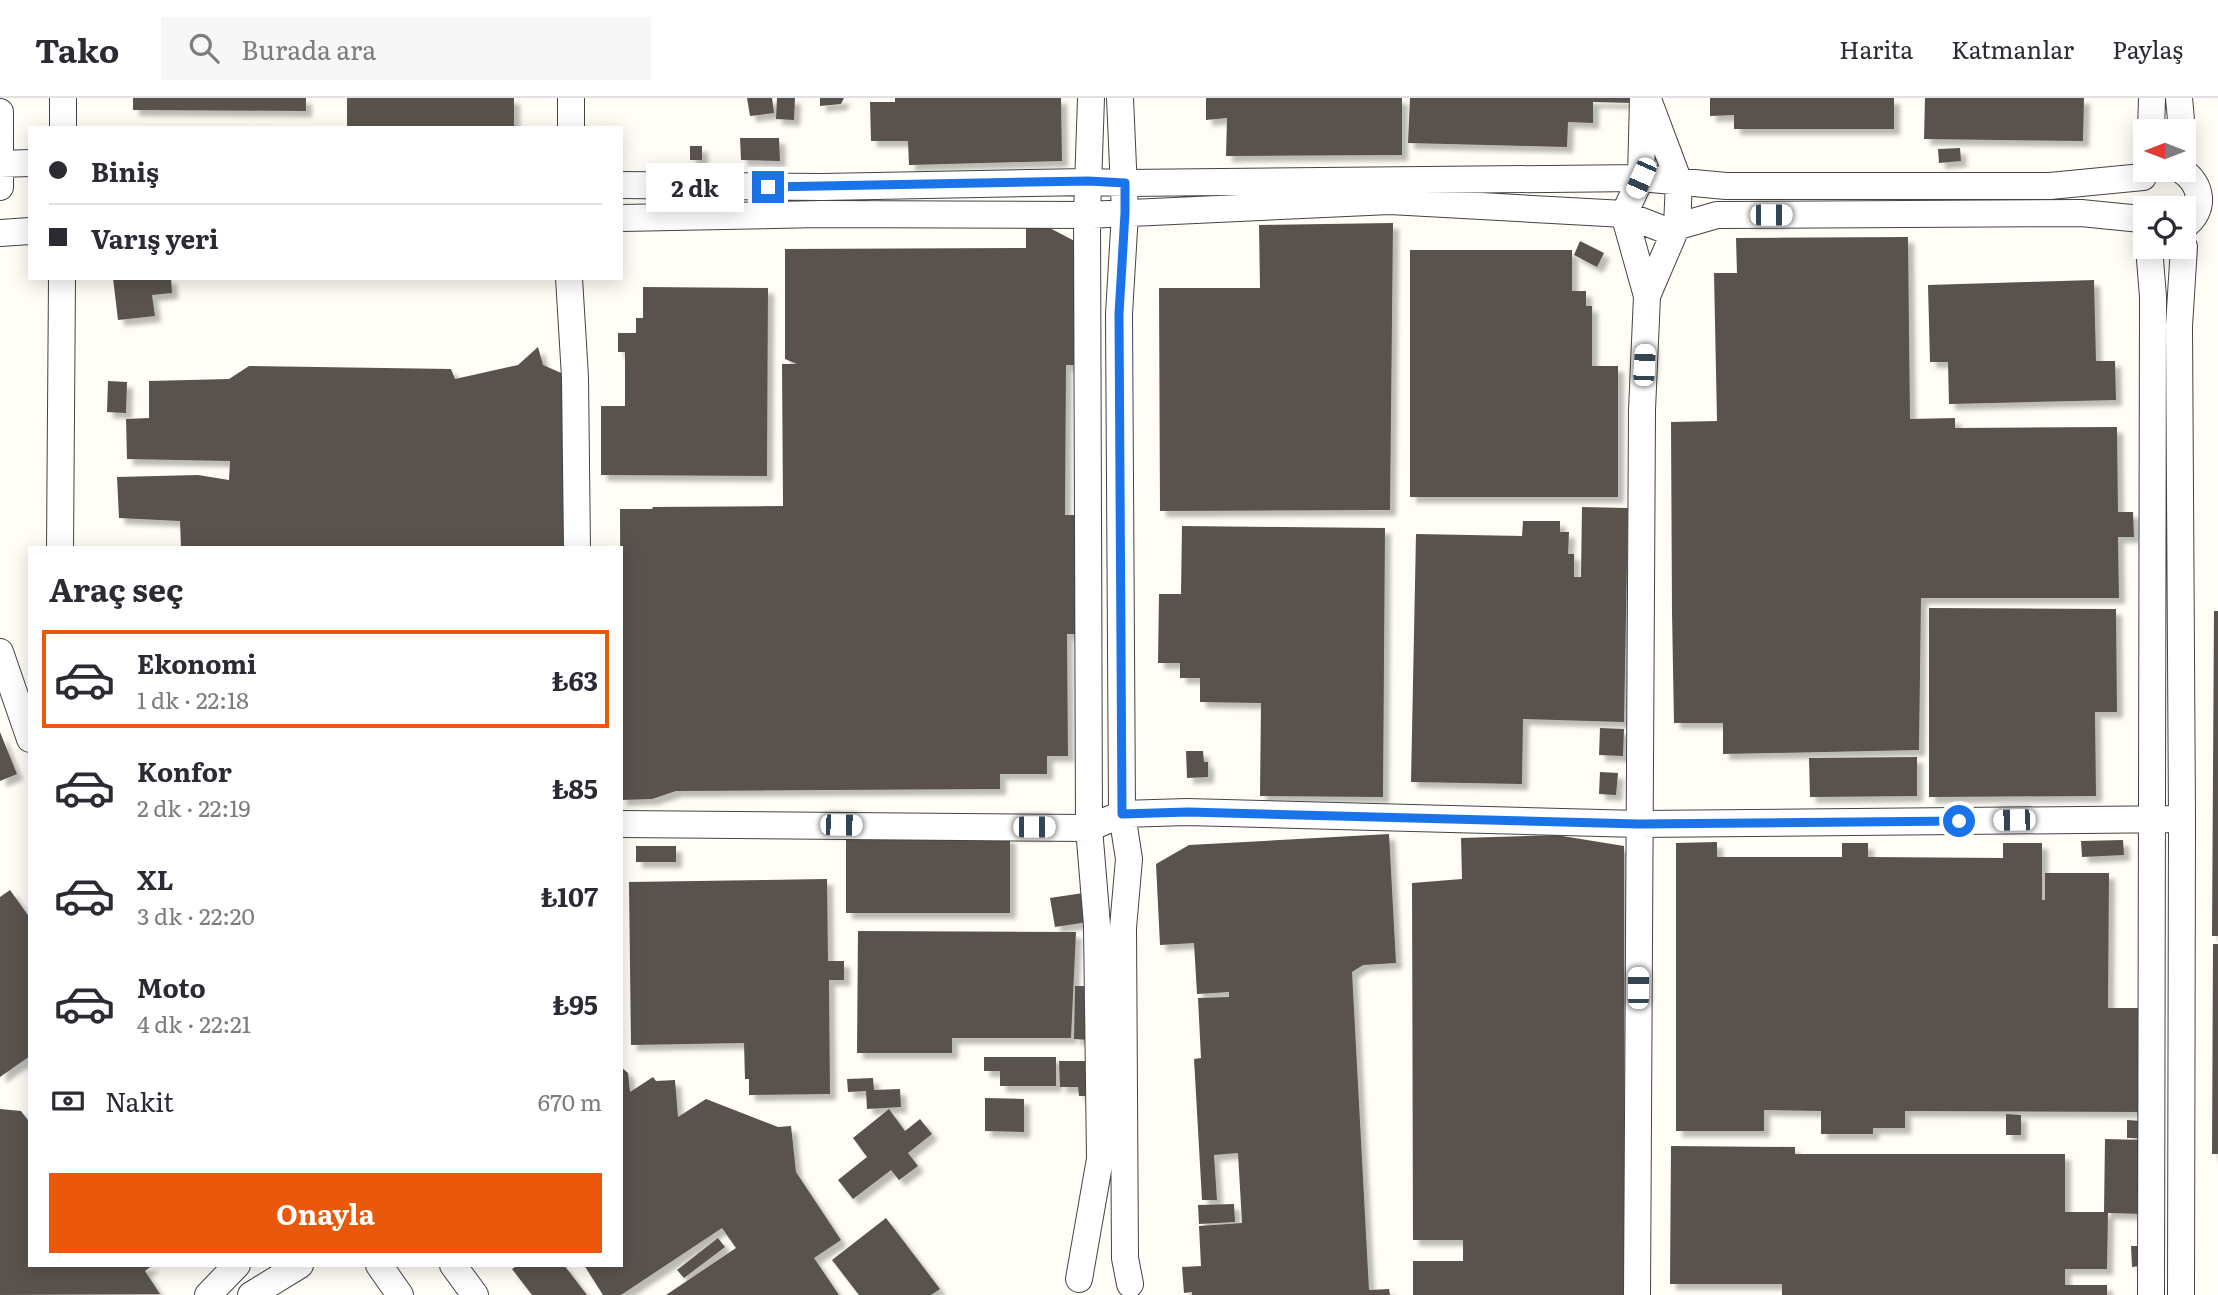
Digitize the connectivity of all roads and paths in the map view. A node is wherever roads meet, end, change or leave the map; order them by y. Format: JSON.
{"nodes":[{"id":1,"x":63,"y":98,"type":"edge"},
{"id":2,"x":571,"y":98,"type":"edge"},
{"id":3,"x":1091,"y":98,"type":"edge"},
{"id":4,"x":1120,"y":98,"type":"edge"},
{"id":5,"x":1645,"y":98,"type":"edge"},
{"id":6,"x":2152,"y":98,"type":"edge"},
{"id":7,"x":2179,"y":98,"type":"edge"},
{"id":8,"x":0,"y":112,"type":"edge"},
{"id":9,"x":2151,"y":119,"type":"edge"},
{"id":10,"x":2181,"y":119,"type":"edge"},
{"id":11,"x":63,"y":126,"type":"edge"},
{"id":12,"x":571,"y":126,"type":"edge"},
{"id":13,"x":28,"y":163,"type":"edge"},
{"id":14,"x":0,"y":164,"type":"edge"},
{"id":15,"x":2133,"y":174,"type":"edge"},
{"id":16,"x":1641,"y":178,"type":"junction"},
{"id":17,"x":1088,"y":181,"type":"junction"},
{"id":18,"x":1678,"y":181,"type":"junction"},
{"id":19,"x":2196,"y":182,"type":"edge"},
{"id":20,"x":1125,"y":183,"type":"junction"},
{"id":21,"x":623,"y":186,"type":"edge"},
{"id":22,"x":1880,"y":186,"type":"junction"},
{"id":23,"x":0,"y":187,"type":"edge"},
{"id":24,"x":823,"y":187,"type":"junction"},
{"id":25,"x":1125,"y":213,"type":"junction"},
{"id":26,"x":821,"y":214,"type":"junction"},
{"id":27,"x":1624,"y":214,"type":"junction"},
{"id":28,"x":1880,"y":214,"type":"junction"},
{"id":29,"x":2196,"y":214,"type":"edge"},
{"id":30,"x":1087,"y":215,"type":"junction"},
{"id":31,"x":623,"y":218,"type":"edge"},
{"id":32,"x":2218,"y":219,"type":"edge"},
{"id":33,"x":2133,"y":220,"type":"edge"},
{"id":34,"x":1677,"y":226,"type":"junction"},
{"id":35,"x":2196,"y":228,"type":"edge"},
{"id":36,"x":28,"y":231,"type":"edge"},
{"id":37,"x":0,"y":233,"type":"edge"},
{"id":38,"x":2151,"y":259,"type":"edge"},
{"id":39,"x":2183,"y":259,"type":"edge"},
{"id":40,"x":62,"y":280,"type":"edge"},
{"id":41,"x":569,"y":280,"type":"edge"},
{"id":42,"x":1647,"y":296,"type":"junction"},
{"id":43,"x":2152,"y":447,"type":"junction"},
{"id":44,"x":2179,"y":447,"type":"junction"},
{"id":45,"x":60,"y":546,"type":"edge"},
{"id":46,"x":578,"y":546,"type":"edge"},
{"id":47,"x":0,"y":652,"type":"edge"},
{"id":48,"x":28,"y":733,"type":"edge"},
{"id":49,"x":1122,"y":814,"type":"junction"},
{"id":50,"x":2152,"y":819,"type":"junction"},
{"id":51,"x":2182,"y":819,"type":"junction"},
{"id":52,"x":623,"y":824,"type":"edge"},
{"id":53,"x":1639,"y":824,"type":"junction"},
{"id":54,"x":1089,"y":828,"type":"junction"},
{"id":55,"x":235,"y":1267,"type":"edge"},
{"id":56,"x":297,"y":1267,"type":"edge"},
{"id":57,"x":380,"y":1267,"type":"edge"},
{"id":58,"x":454,"y":1267,"type":"edge"},
{"id":59,"x":1072,"y":1289,"type":"edge"},
{"id":60,"x":1132,"y":1289,"type":"edge"},
{"id":61,"x":208,"y":1295,"type":"edge"},
{"id":62,"x":251,"y":1295,"type":"edge"},
{"id":63,"x":400,"y":1295,"type":"edge"},
{"id":64,"x":475,"y":1295,"type":"edge"},
{"id":65,"x":1637,"y":1295,"type":"edge"},
{"id":66,"x":2151,"y":1295,"type":"edge"},
{"id":67,"x":2181,"y":1295,"type":"edge"}],
"edges":[{"from":1,"to":11,"type":"street"},
{"from":2,"to":12,"type":"street"},
{"from":3,"to":17,"type":"street"},
{"from":4,"to":20,"type":"street"},
{"from":5,"to":16,"type":"street"},
{"from":5,"to":18,"type":"street"},
{"from":6,"to":9,"type":"street"},
{"from":7,"to":10,"type":"street"},
{"from":8,"to":14,"type":"street"},
{"from":13,"to":14,"type":"street"},
{"from":14,"to":23,"type":"street"},
{"from":15,"to":22,"type":"street"},
{"from":16,"to":18,"type":"street"},
{"from":16,"to":20,"type":"street"},
{"from":16,"to":27,"type":"street"},
{"from":17,"to":20,"type":"street"},
{"from":17,"to":24,"type":"street"},
{"from":17,"to":30,"type":"street"},
{"from":18,"to":22,"type":"street"},
{"from":18,"to":34,"type":"street"},
{"from":19,"to":29,"type":"street"},
{"from":20,"to":25,"type":"street"},
{"from":21,"to":24,"type":"street"},
{"from":22,"to":28,"type":"street"},
{"from":24,"to":26,"type":"street"},
{"from":25,"to":27,"type":"street"},
{"from":25,"to":30,"type":"street"},
{"from":25,"to":49,"type":"street"},
{"from":26,"to":30,"type":"street"},
{"from":26,"to":31,"type":"street"},
{"from":27,"to":34,"type":"street"},
{"from":27,"to":42,"type":"street"},
{"from":28,"to":33,"type":"street"},
{"from":28,"to":34,"type":"street"},
{"from":30,"to":54,"type":"street"},
{"from":32,"to":35,"type":"street"},
{"from":34,"to":42,"type":"street"},
{"from":36,"to":37,"type":"street"},
{"from":38,"to":43,"type":"street"},
{"from":39,"to":44,"type":"street"},
{"from":40,"to":45,"type":"street"},
{"from":41,"to":46,"type":"street"},
{"from":42,"to":53,"type":"street"},
{"from":43,"to":44,"type":"street"},
{"from":43,"to":50,"type":"street"},
{"from":44,"to":51,"type":"street"},
{"from":47,"to":48,"type":"street"},
{"from":49,"to":53,"type":"street"},
{"from":49,"to":54,"type":"street"},
{"from":49,"to":60,"type":"street"},
{"from":50,"to":51,"type":"street"},
{"from":50,"to":53,"type":"street"},
{"from":50,"to":66,"type":"street"},
{"from":51,"to":67,"type":"street"},
{"from":52,"to":54,"type":"street"},
{"from":53,"to":65,"type":"street"},
{"from":54,"to":59,"type":"street"},
{"from":55,"to":61,"type":"street"},
{"from":56,"to":62,"type":"street"},
{"from":57,"to":63,"type":"street"},
{"from":58,"to":64,"type":"street"},
{"from":59,"to":60,"type":"street"}]}
